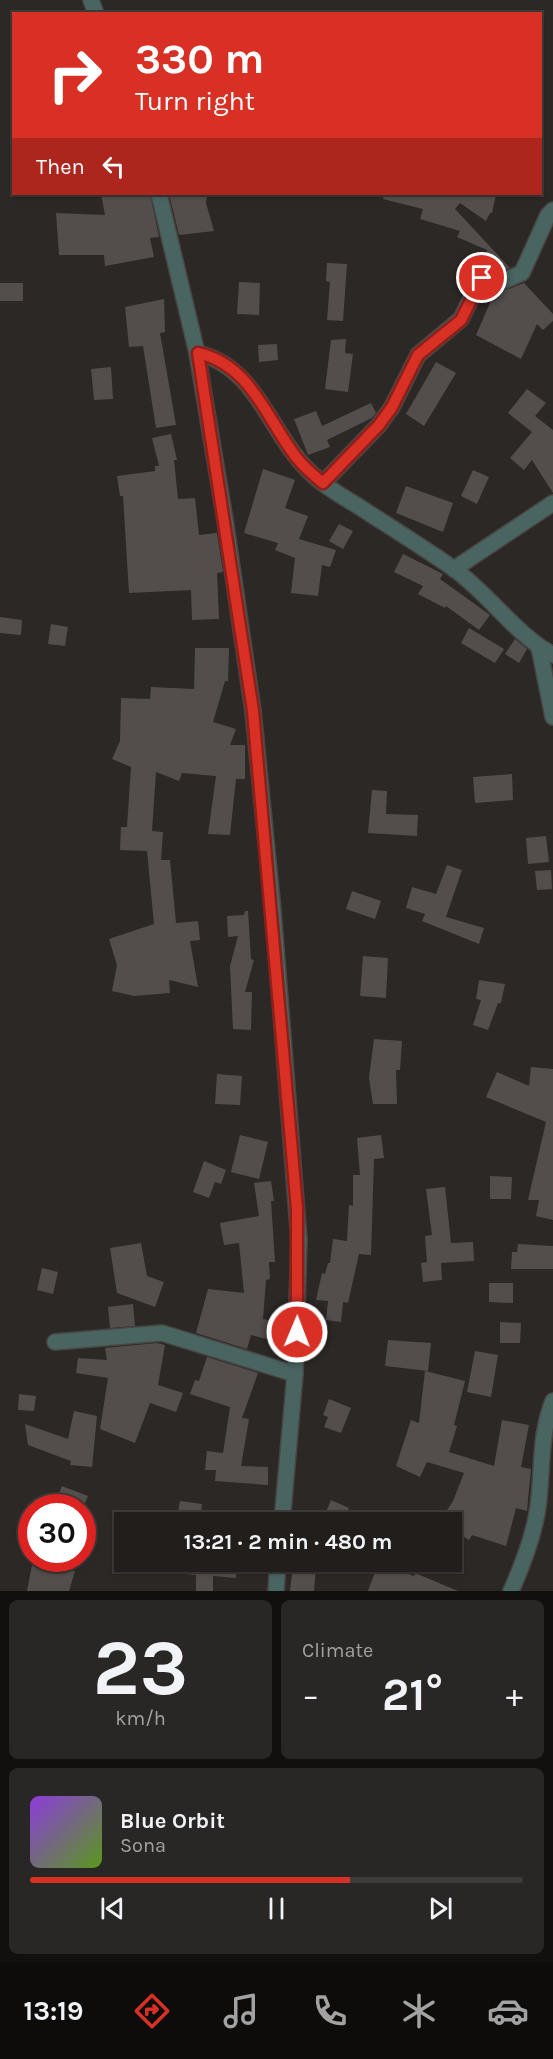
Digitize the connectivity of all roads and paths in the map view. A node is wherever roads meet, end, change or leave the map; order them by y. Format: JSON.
{"nodes":[{"id":1,"x":159,"y":195,"type":"edge"},
{"id":2,"x":553,"y":210,"type":"edge"},
{"id":3,"x":198,"y":353,"type":"junction"},
{"id":4,"x":323,"y":483,"type":"junction"},
{"id":5,"x":553,"y":503,"type":"edge"},
{"id":6,"x":454,"y":569,"type":"junction"},
{"id":7,"x":539,"y":647,"type":"junction"},
{"id":8,"x":553,"y":655,"type":"edge"},
{"id":9,"x":553,"y":717,"type":"edge"},
{"id":10,"x":56,"y":1342,"type":"dead end"},
{"id":11,"x":295,"y":1374,"type":"junction"},
{"id":12,"x":553,"y":1401,"type":"edge"},
{"id":13,"x":283,"y":1512,"type":"edge"},
{"id":14,"x":278,"y":1572,"type":"edge"},
{"id":15,"x":276,"y":1591,"type":"edge"},
{"id":16,"x":511,"y":1591,"type":"edge"}],
"edges":[{"from":1,"to":3,"type":"street"},
{"from":2,"to":4,"type":"street"},
{"from":3,"to":4,"type":"street"},
{"from":3,"to":11,"type":"street"},
{"from":4,"to":6,"type":"street"},
{"from":5,"to":6,"type":"street"},
{"from":6,"to":7,"type":"street"},
{"from":7,"to":8,"type":"street"},
{"from":7,"to":9,"type":"street"},
{"from":10,"to":11,"type":"street"},
{"from":11,"to":13,"type":"street"},
{"from":12,"to":16,"type":"street"},
{"from":14,"to":15,"type":"street"}]}
